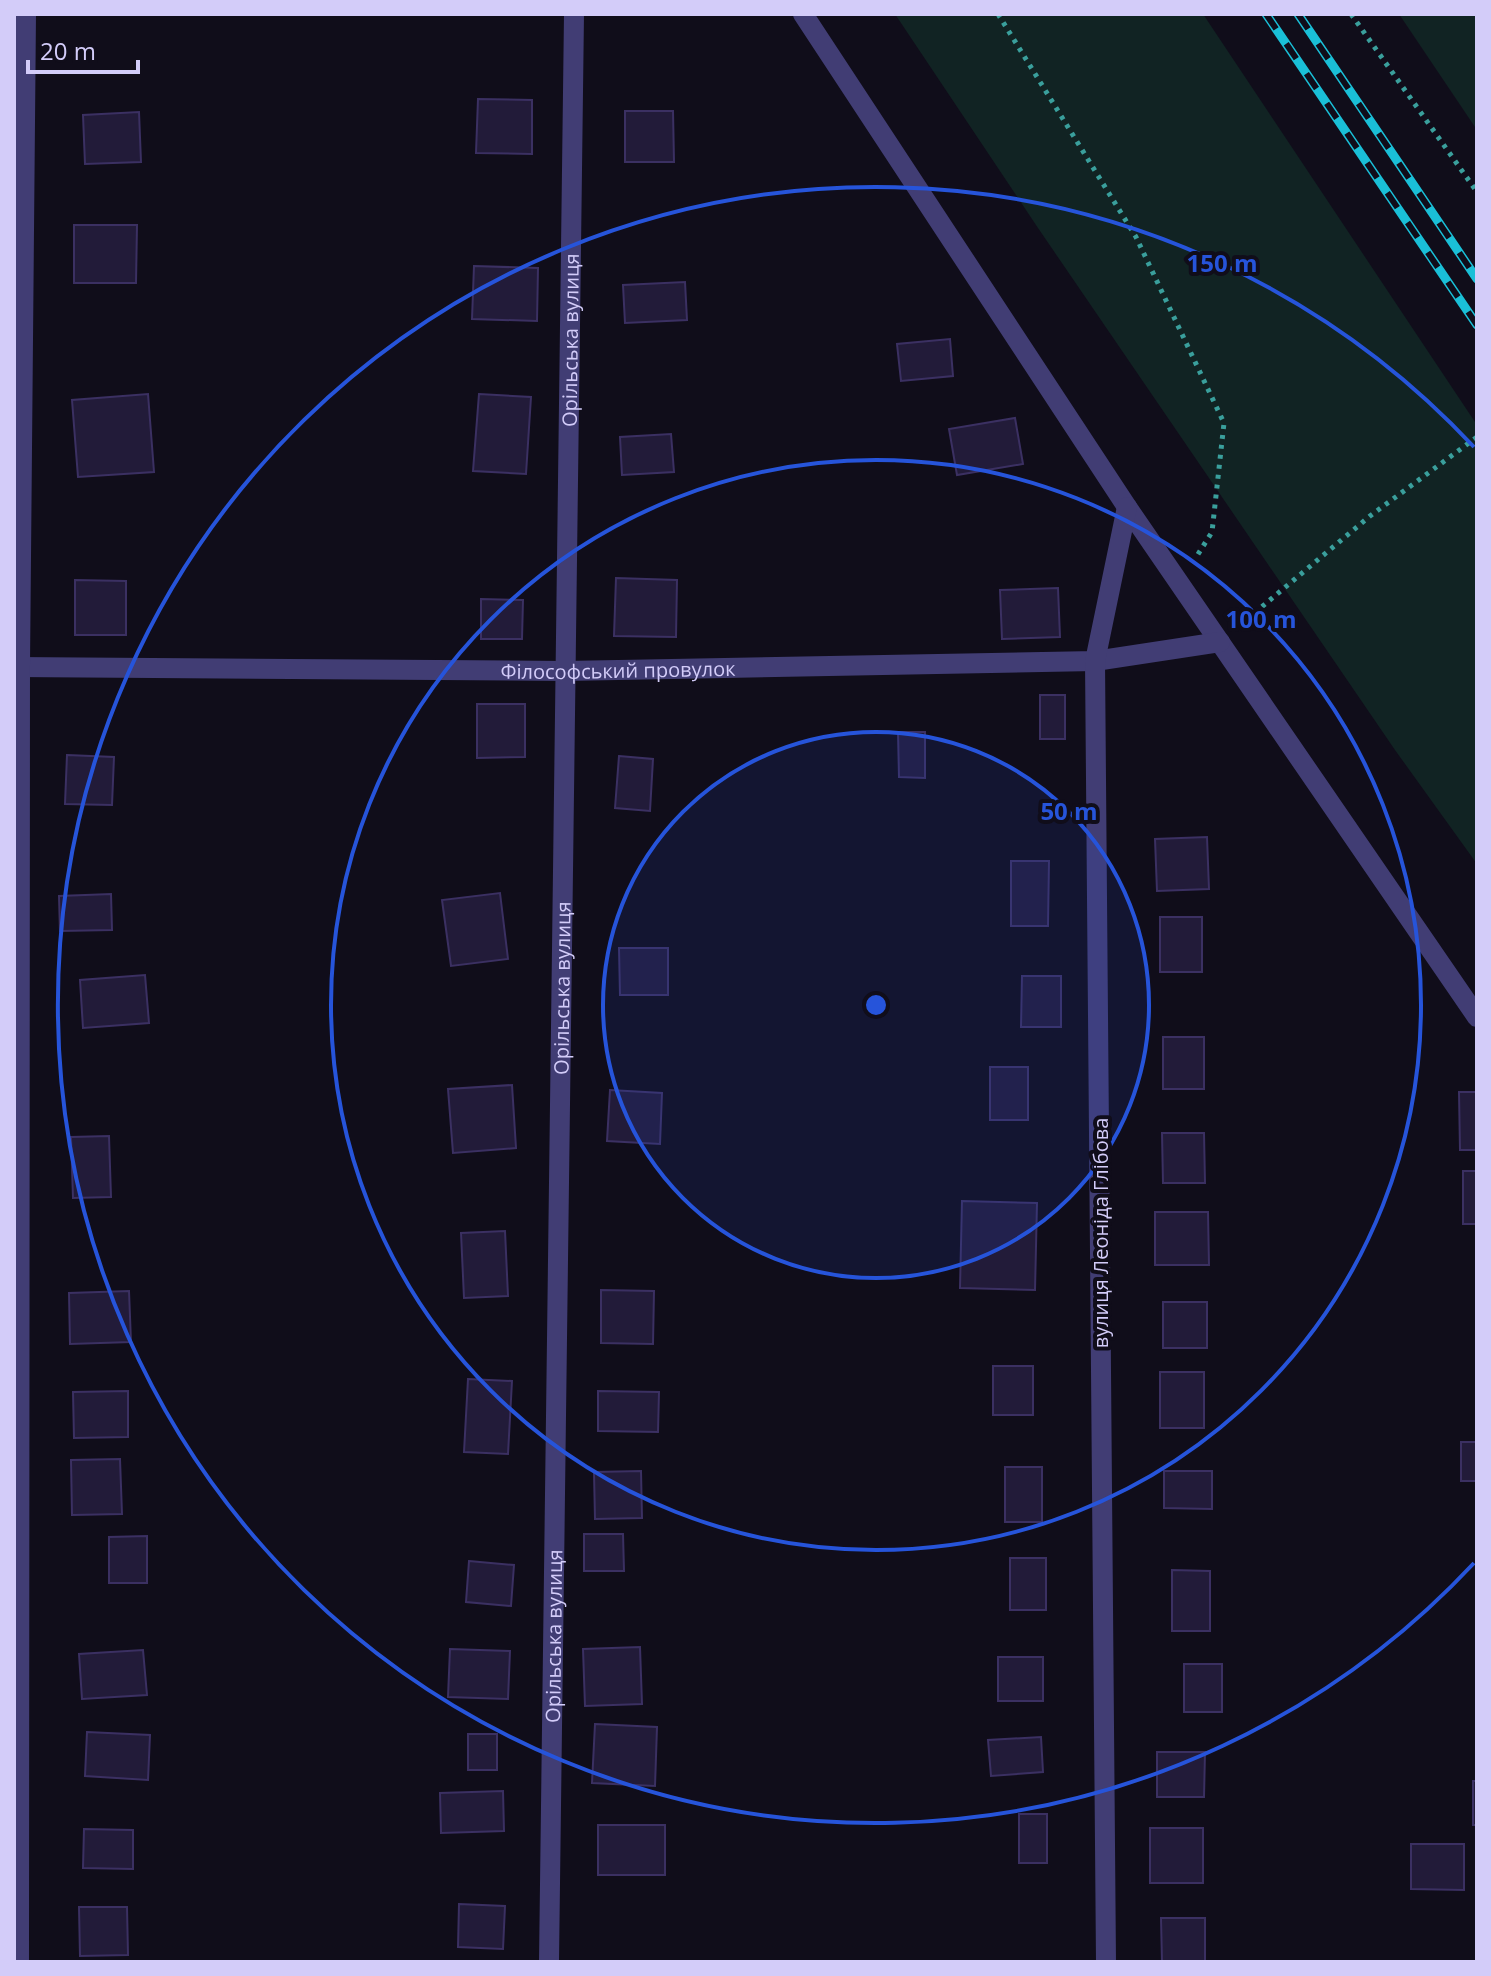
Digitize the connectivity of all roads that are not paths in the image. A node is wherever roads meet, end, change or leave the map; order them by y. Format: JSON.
{"nodes":[{"id":1,"x":26,"y":14,"type":"edge"},
{"id":2,"x":574,"y":14,"type":"edge"},
{"id":3,"x":803,"y":14,"type":"edge"},
{"id":4,"x":1127,"y":507,"type":"junction"},
{"id":5,"x":1220,"y":642,"type":"junction"},
{"id":6,"x":1095,"y":661,"type":"junction"},
{"id":7,"x":17,"y":666,"type":"edge"},
{"id":8,"x":565,"y":671,"type":"junction"},
{"id":9,"x":1477,"y":1017,"type":"edge"},
{"id":10,"x":19,"y":1962,"type":"edge"},
{"id":11,"x":549,"y":1962,"type":"edge"},
{"id":12,"x":1106,"y":1962,"type":"edge"}],
"edges":[{"from":1,"to":7,"type":"street"},
{"from":2,"to":8,"type":"street","name":"Орільська вулиця"},
{"from":3,"to":4,"type":"street"},
{"from":4,"to":5,"type":"street"},
{"from":4,"to":6,"type":"street","name":"вулиця Леоніда Глібова"},
{"from":5,"to":6,"type":"street","name":"Філософський провулок"},
{"from":5,"to":9,"type":"street"},
{"from":6,"to":8,"type":"street","name":"Філософський провулок"},
{"from":6,"to":12,"type":"street","name":"вулиця Леоніда Глібова"},
{"from":7,"to":8,"type":"street","name":"Філософський провулок"},
{"from":7,"to":10,"type":"street"},
{"from":8,"to":11,"type":"street","name":"Орільська вулиця"}]}
